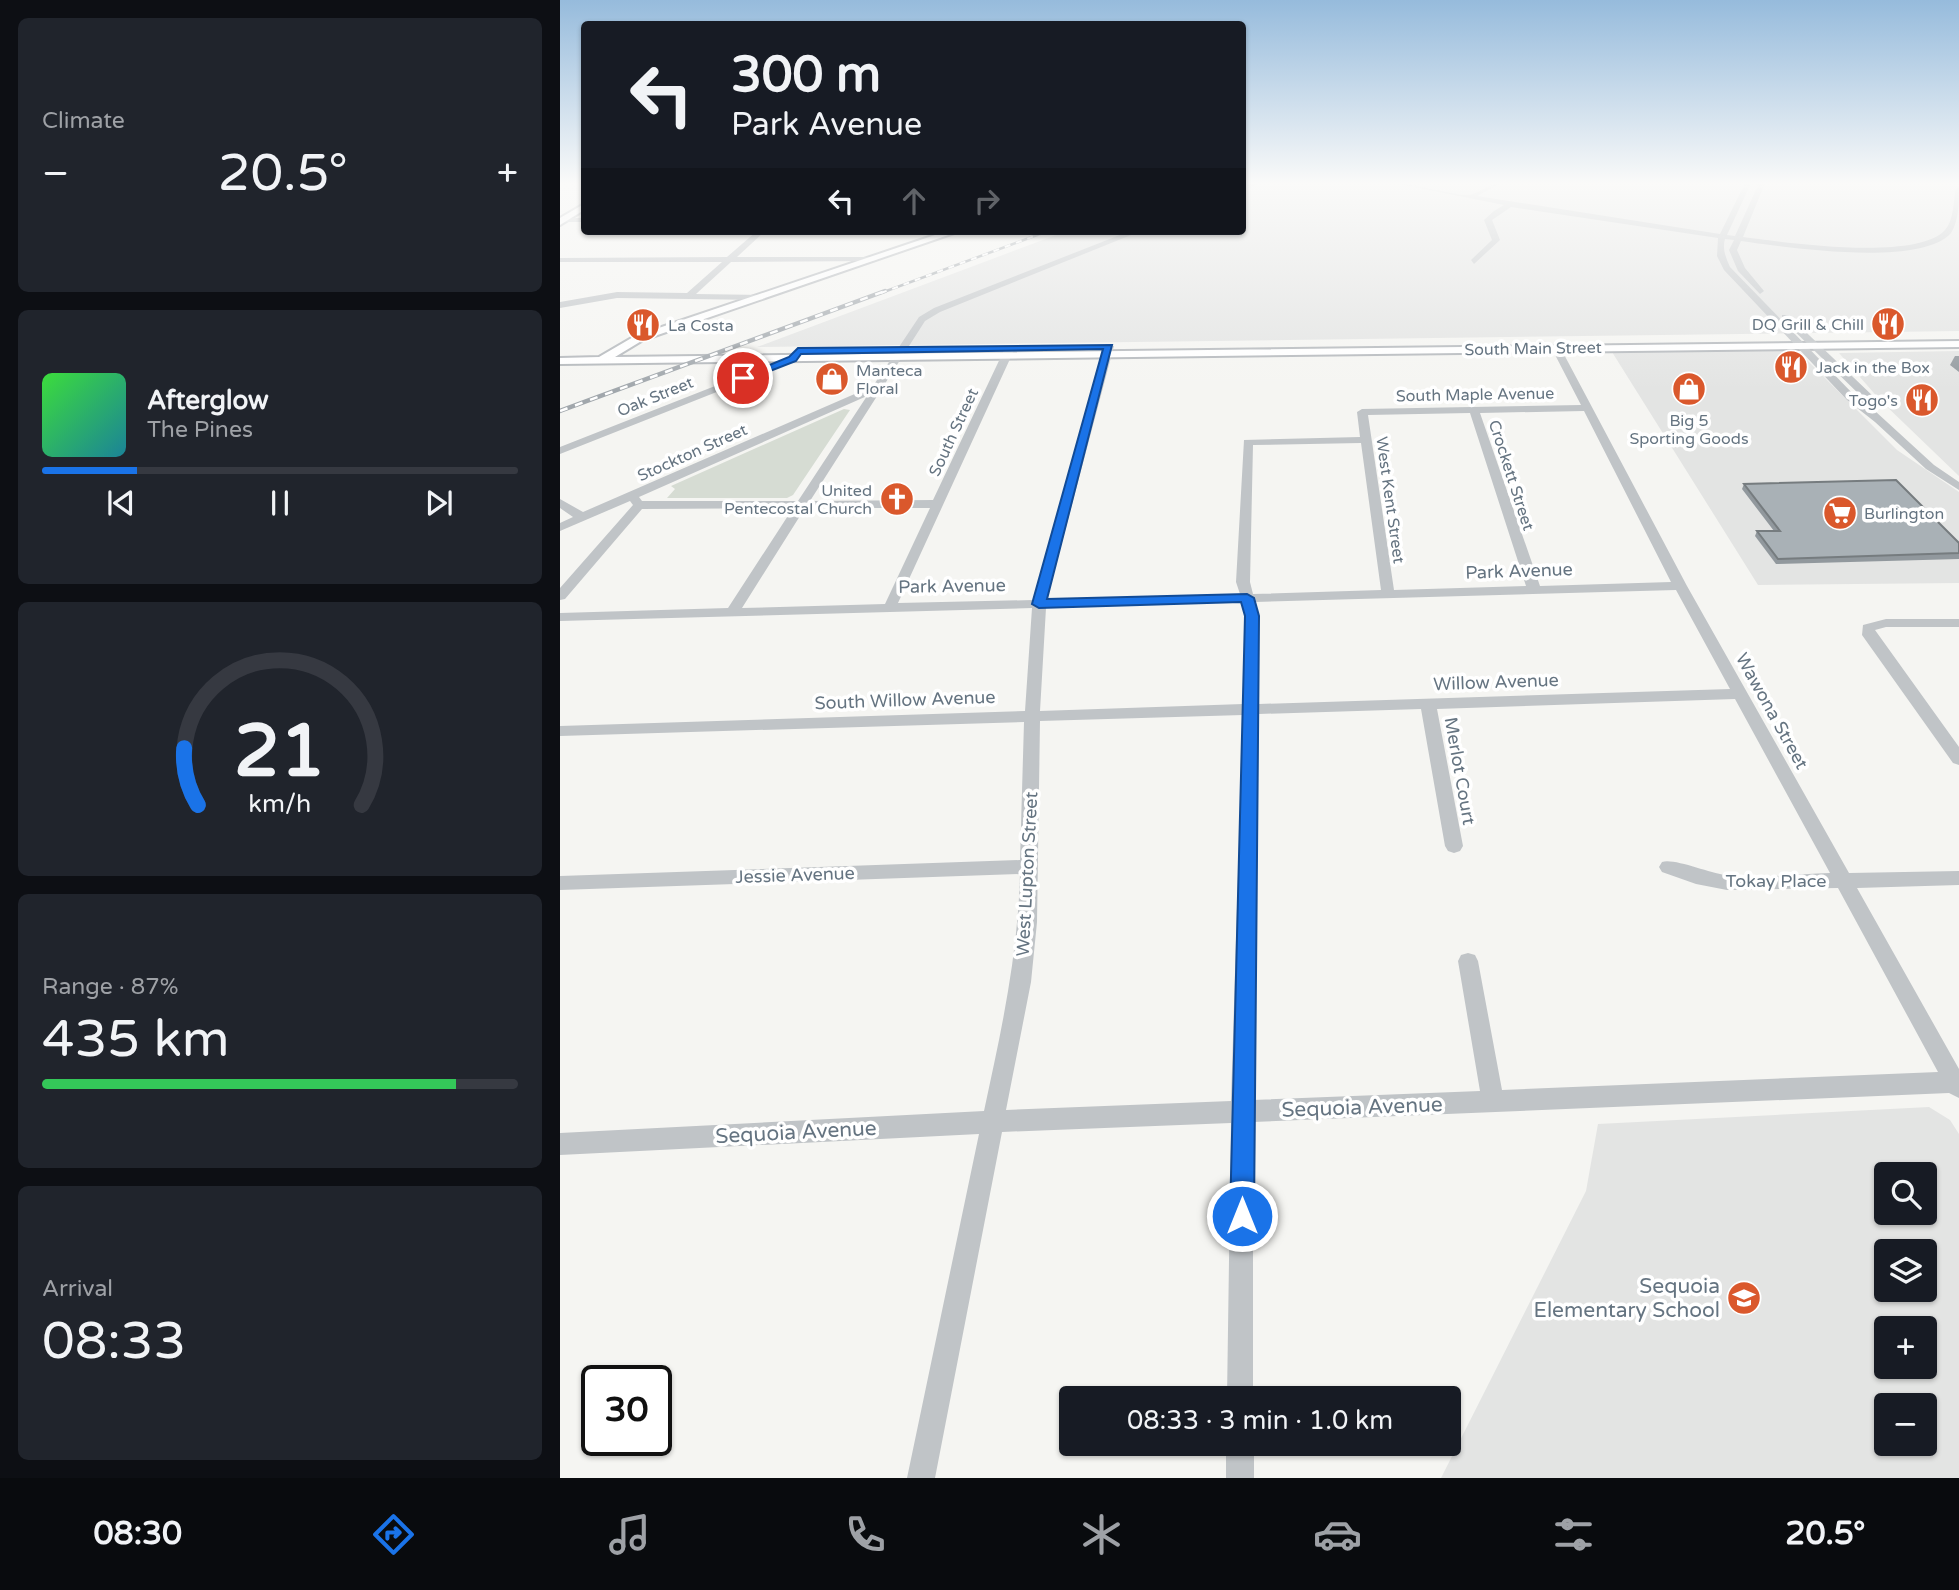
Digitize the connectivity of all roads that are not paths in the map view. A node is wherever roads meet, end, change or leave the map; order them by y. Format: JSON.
{"nodes":[{"id":1,"x":738,"y":252,"type":"edge"},
{"id":2,"x":897,"y":252,"type":"edge"},
{"id":3,"x":1084,"y":252,"type":"edge"},
{"id":4,"x":1484,"y":252,"type":"edge"},
{"id":5,"x":1721,"y":252,"type":"edge"},
{"id":6,"x":1735,"y":252,"type":"edge"},
{"id":7,"x":730,"y":259,"type":"junction"},
{"id":8,"x":560,"y":260,"type":"edge"},
{"id":9,"x":874,"y":260,"type":"junction"},
{"id":10,"x":1474,"y":262,"type":"dead end"},
{"id":11,"x":691,"y":294,"type":"junction"},
{"id":12,"x":762,"y":297,"type":"junction"},
{"id":13,"x":560,"y":305,"type":"edge"},
{"id":14,"x":1957,"y":338,"type":"edge"},
{"id":15,"x":1605,"y":340,"type":"junction"},
{"id":16,"x":1803,"y":342,"type":"junction"},
{"id":17,"x":1556,"y":347,"type":"junction"},
{"id":18,"x":1352,"y":348,"type":"junction"},
{"id":19,"x":1108,"y":350,"type":"junction"},
{"id":20,"x":1008,"y":351,"type":"junction"},
{"id":21,"x":899,"y":354,"type":"junction"},
{"id":22,"x":795,"y":355,"type":"junction"},
{"id":23,"x":602,"y":360,"type":"junction"},
{"id":24,"x":560,"y":361,"type":"edge"},
{"id":25,"x":875,"y":389,"type":"junction"},
{"id":26,"x":1588,"y":408,"type":"junction"},
{"id":27,"x":1474,"y":410,"type":"junction"},
{"id":28,"x":1362,"y":412,"type":"joint"},
{"id":29,"x":1872,"y":412,"type":"junction"},
{"id":30,"x":1366,"y":439,"type":"junction"},
{"id":31,"x":560,"y":451,"type":"edge"},
{"id":32,"x":1959,"y":487,"type":"edge"},
{"id":33,"x":636,"y":500,"type":"junction"},
{"id":34,"x":560,"y":503,"type":"edge"},
{"id":35,"x":937,"y":504,"type":"junction"},
{"id":36,"x":801,"y":505,"type":"junction"},
{"id":37,"x":582,"y":517,"type":"junction"},
{"id":38,"x":560,"y":527,"type":"edge"},
{"id":39,"x":1680,"y":586,"type":"junction"},
{"id":40,"x":1534,"y":589,"type":"junction"},
{"id":41,"x":1388,"y":594,"type":"junction"},
{"id":42,"x":560,"y":596,"type":"edge"},
{"id":43,"x":1247,"y":598,"type":"junction"},
{"id":44,"x":1039,"y":604,"type":"junction"},
{"id":45,"x":890,"y":607,"type":"junction"},
{"id":46,"x":732,"y":612,"type":"junction"},
{"id":47,"x":560,"y":617,"type":"edge"},
{"id":48,"x":1959,"y":623,"type":"edge"},
{"id":49,"x":1741,"y":694,"type":"junction"},
{"id":50,"x":1428,"y":703,"type":"junction"},
{"id":51,"x":1251,"y":710,"type":"junction"},
{"id":52,"x":1032,"y":715,"type":"junction"},
{"id":53,"x":560,"y":731,"type":"edge"},
{"id":54,"x":1959,"y":759,"type":"edge"},
{"id":55,"x":1454,"y":846,"type":"dead end"},
{"id":56,"x":1029,"y":867,"type":"junction"},
{"id":57,"x":1668,"y":867,"type":"dead end"},
{"id":58,"x":1959,"y":878,"type":"edge"},
{"id":59,"x":1844,"y":881,"type":"junction"},
{"id":60,"x":560,"y":883,"type":"edge"},
{"id":61,"x":1468,"y":961,"type":"dead end"},
{"id":62,"x":1957,"y":1086,"type":"edge"},
{"id":63,"x":1493,"y":1101,"type":"junction"},
{"id":64,"x":1242,"y":1112,"type":"junction"},
{"id":65,"x":991,"y":1122,"type":"junction"},
{"id":66,"x":560,"y":1144,"type":"edge"},
{"id":67,"x":1240,"y":1386,"type":"edge"},
{"id":68,"x":1240,"y":1456,"type":"edge"},
{"id":69,"x":921,"y":1478,"type":"edge"},
{"id":70,"x":1240,"y":1478,"type":"edge"}],
"edges":[{"from":1,"to":7,"type":"street"},
{"from":2,"to":9,"type":"main road"},
{"from":3,"to":21,"type":"street"},
{"from":4,"to":10,"type":"street"},
{"from":5,"to":16,"type":"street"},
{"from":6,"to":16,"type":"street"},
{"from":7,"to":8,"type":"street"},
{"from":7,"to":9,"type":"street"},
{"from":7,"to":11,"type":"street"},
{"from":9,"to":12,"type":"main road"},
{"from":11,"to":12,"type":"street"},
{"from":11,"to":13,"type":"street"},
{"from":12,"to":23,"type":"main road"},
{"from":14,"to":16,"type":"main road","name":"South Main Street"},
{"from":14,"to":16,"type":"main road","name":"South Main Street"},
{"from":15,"to":16,"type":"main road","name":"South Main Street"},
{"from":15,"to":17,"type":"main road"},
{"from":15,"to":18,"type":"main road","name":"South Main Street"},
{"from":16,"to":17,"type":"main road","name":"South Main Street"},
{"from":16,"to":29,"type":"street"},
{"from":16,"to":29,"type":"street"},
{"from":17,"to":18,"type":"main road","name":"South Main Street"},
{"from":17,"to":26,"type":"street","name":"Wawona Street"},
{"from":18,"to":19,"type":"main road","name":"South Main Street"},
{"from":19,"to":20,"type":"main road","name":"South Main Street"},
{"from":19,"to":44,"type":"street","name":"West Lupton Street"},
{"from":20,"to":21,"type":"main road","name":"South Main Street"},
{"from":20,"to":35,"type":"street","name":"South Street"},
{"from":21,"to":22,"type":"main road","name":"South Main Street"},
{"from":21,"to":25,"type":"street"},
{"from":22,"to":23,"type":"main road","name":"South Main Street"},
{"from":22,"to":31,"type":"street","name":"Oak Street"},
{"from":23,"to":24,"type":"main road","name":"South Main Street"},
{"from":25,"to":33,"type":"street","name":"Stockton Street"},
{"from":25,"to":36,"type":"street"},
{"from":26,"to":27,"type":"street","name":"South Maple Avenue"},
{"from":26,"to":39,"type":"street","name":"Wawona Street"},
{"from":27,"to":28,"type":"street","name":"South Maple Avenue"},
{"from":27,"to":40,"type":"street","name":"Crockett Street"},
{"from":28,"to":30,"type":"street","name":"West Kent Street"},
{"from":29,"to":32,"type":"street"},
{"from":30,"to":41,"type":"street","name":"West Kent Street"},
{"from":30,"to":43,"type":"street"},
{"from":33,"to":36,"type":"street"},
{"from":33,"to":37,"type":"street","name":"Stockton Street"},
{"from":33,"to":42,"type":"street"},
{"from":34,"to":37,"type":"street"},
{"from":35,"to":36,"type":"street"},
{"from":35,"to":45,"type":"street","name":"South Street"},
{"from":36,"to":46,"type":"street"},
{"from":37,"to":38,"type":"street","name":"Stockton Street"},
{"from":39,"to":40,"type":"street","name":"Park Avenue"},
{"from":39,"to":49,"type":"street","name":"Wawona Street"},
{"from":40,"to":41,"type":"street","name":"Park Avenue"},
{"from":41,"to":43,"type":"street","name":"Park Avenue"},
{"from":43,"to":44,"type":"street","name":"Park Avenue"},
{"from":43,"to":51,"type":"street"},
{"from":44,"to":45,"type":"street","name":"Park Avenue"},
{"from":44,"to":52,"type":"street","name":"West Lupton Street"},
{"from":45,"to":46,"type":"street","name":"Park Avenue"},
{"from":46,"to":47,"type":"street","name":"Park Avenue"},
{"from":48,"to":54,"type":"street"},
{"from":49,"to":50,"type":"street","name":"Willow Avenue"},
{"from":49,"to":59,"type":"street","name":"Wawona Street"},
{"from":50,"to":51,"type":"street","name":"Willow Avenue"},
{"from":50,"to":55,"type":"street","name":"Merlot Court"},
{"from":51,"to":52,"type":"street","name":"South Willow Avenue"},
{"from":51,"to":64,"type":"street"},
{"from":52,"to":53,"type":"street","name":"South Willow Avenue"},
{"from":52,"to":56,"type":"street","name":"West Lupton Street"},
{"from":56,"to":60,"type":"street","name":"Jessie Avenue"},
{"from":56,"to":65,"type":"street","name":"West Lupton Street"},
{"from":57,"to":59,"type":"street","name":"Tokay Place"},
{"from":58,"to":59,"type":"street","name":"Tokay Place"},
{"from":59,"to":62,"type":"street","name":"Wawona Street"},
{"from":61,"to":63,"type":"street"},
{"from":62,"to":63,"type":"street","name":"Sequoia Avenue"},
{"from":63,"to":64,"type":"street","name":"Sequoia Avenue"},
{"from":64,"to":65,"type":"street","name":"Sequoia Avenue"},
{"from":64,"to":67,"type":"street"},
{"from":65,"to":66,"type":"street","name":"Sequoia Avenue"},
{"from":65,"to":69,"type":"street","name":"West Lupton Street"},
{"from":68,"to":70,"type":"street"}]}
